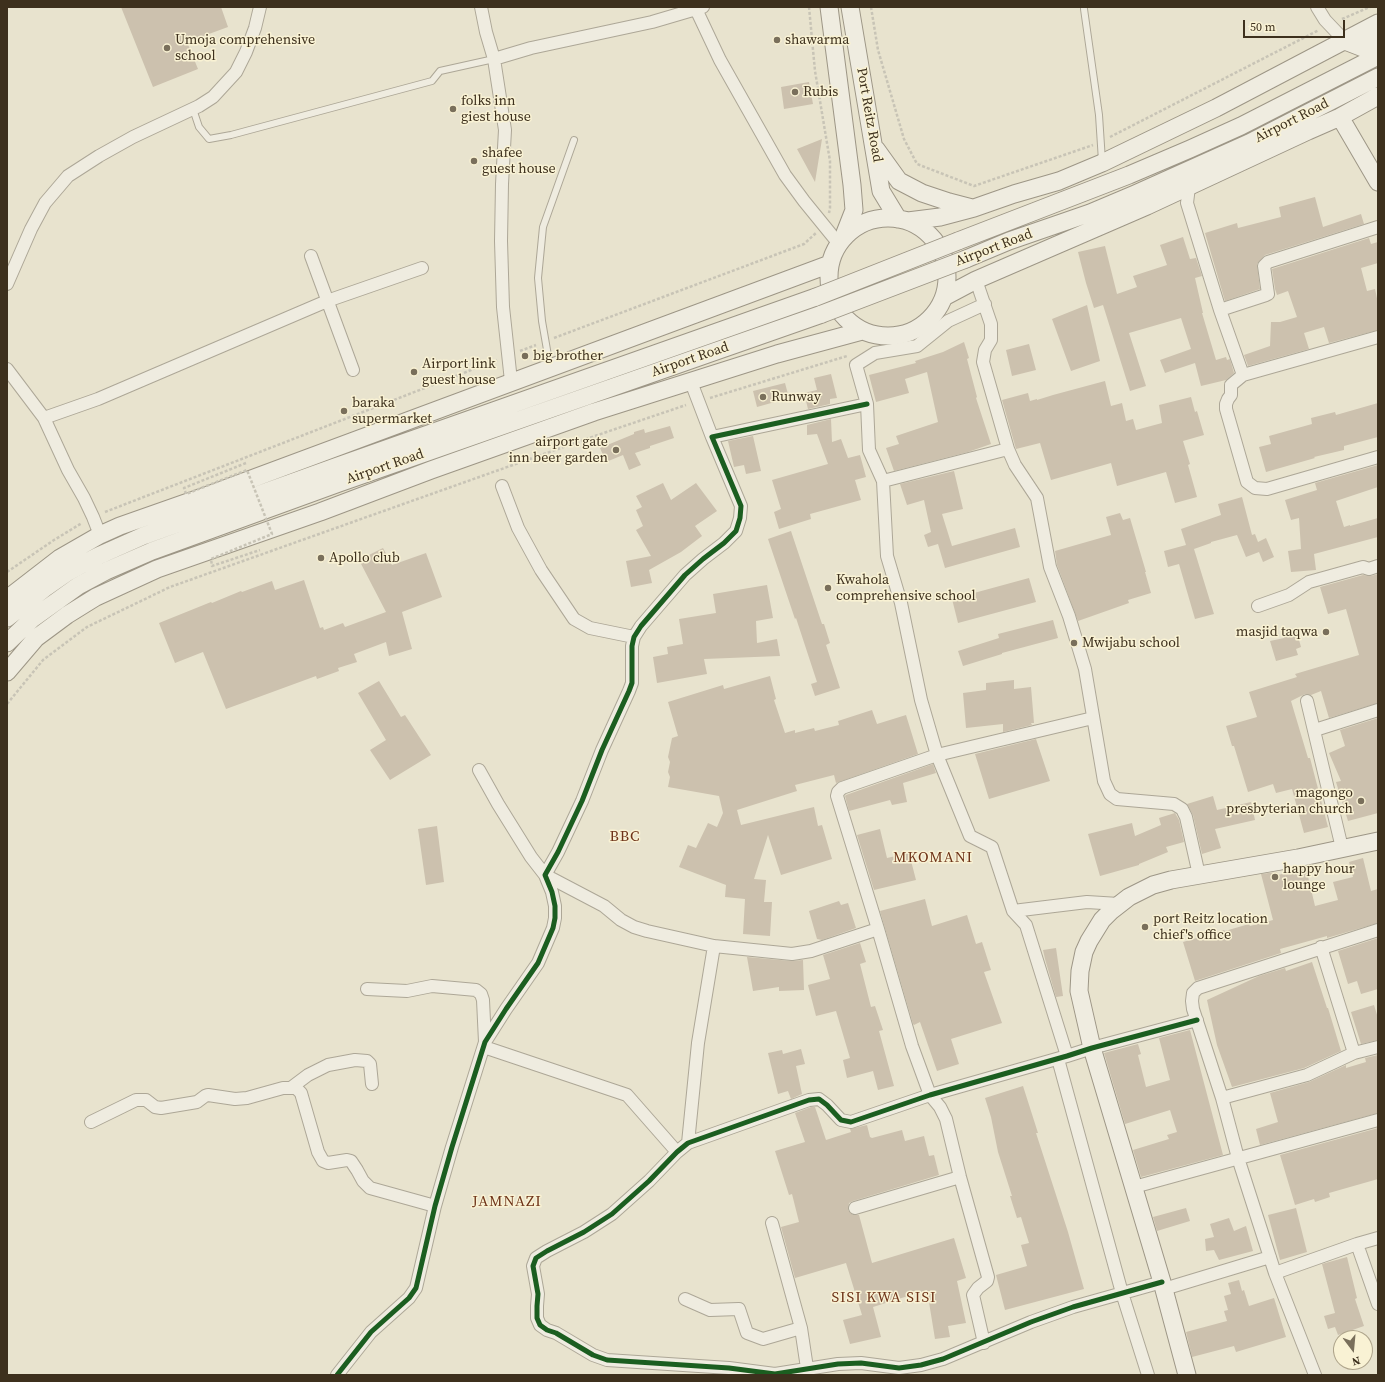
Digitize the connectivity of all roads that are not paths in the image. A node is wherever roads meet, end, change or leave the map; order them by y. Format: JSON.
{"nodes":[{"id":1,"x":260,"y":7,"type":"edge"},
{"id":2,"x":481,"y":7,"type":"edge"},
{"id":3,"x":829,"y":7,"type":"edge"},
{"id":4,"x":850,"y":7,"type":"edge"},
{"id":5,"x":1317,"y":7,"type":"edge"},
{"id":6,"x":698,"y":8,"type":"edge"},
{"id":7,"x":1084,"y":10,"type":"dead end"},
{"id":8,"x":1378,"y":23,"type":"edge"},
{"id":9,"x":1345,"y":40,"type":"junction"},
{"id":10,"x":1378,"y":40,"type":"edge"},
{"id":11,"x":1378,"y":56,"type":"edge"},
{"id":12,"x":494,"y":58,"type":"junction"},
{"id":13,"x":1378,"y":77,"type":"edge"},
{"id":14,"x":1378,"y":96,"type":"edge"},
{"id":15,"x":193,"y":109,"type":"junction"},
{"id":16,"x":1340,"y":116,"type":"junction"},
{"id":17,"x":574,"y":140,"type":"dead end"},
{"id":18,"x":874,"y":147,"type":"junction"},
{"id":19,"x":1102,"y":163,"type":"junction"},
{"id":20,"x":1378,"y":182,"type":"edge"},
{"id":21,"x":1189,"y":187,"type":"junction"},
{"id":22,"x":974,"y":208,"type":"junction"},
{"id":23,"x":903,"y":220,"type":"junction"},
{"id":24,"x":1378,"y":227,"type":"edge"},
{"id":25,"x":840,"y":242,"type":"junction"},
{"id":26,"x":311,"y":256,"type":"dead end"},
{"id":27,"x":830,"y":264,"type":"junction"},
{"id":28,"x":422,"y":268,"type":"dead end"},
{"id":29,"x":976,"y":280,"type":"junction"},
{"id":30,"x":7,"y":284,"type":"edge"},
{"id":31,"x":944,"y":297,"type":"junction"},
{"id":32,"x":327,"y":301,"type":"junction"},
{"id":33,"x":984,"y":304,"type":"junction"},
{"id":34,"x":1220,"y":310,"type":"junction"},
{"id":35,"x":862,"y":330,"type":"junction"},
{"id":36,"x":1378,"y":338,"type":"edge"},
{"id":37,"x":550,"y":367,"type":"junction"},
{"id":38,"x":7,"y":369,"type":"edge"},
{"id":39,"x":353,"y":370,"type":"dead end"},
{"id":40,"x":1243,"y":375,"type":"junction"},
{"id":41,"x":511,"y":381,"type":"junction"},
{"id":42,"x":691,"y":382,"type":"junction"},
{"id":43,"x":867,"y":404,"type":"junction"},
{"id":44,"x":44,"y":418,"type":"junction"},
{"id":45,"x":712,"y":437,"type":"junction"},
{"id":46,"x":1008,"y":449,"type":"junction"},
{"id":47,"x":1378,"y":457,"type":"edge"},
{"id":48,"x":883,"y":481,"type":"junction"},
{"id":49,"x":502,"y":486,"type":"dead end"},
{"id":50,"x":100,"y":535,"type":"junction"},
{"id":51,"x":1378,"y":566,"type":"edge"},
{"id":52,"x":7,"y":599,"type":"edge"},
{"id":53,"x":1258,"y":606,"type":"dead end"},
{"id":54,"x":7,"y":618,"type":"edge"},
{"id":55,"x":634,"y":637,"type":"junction"},
{"id":56,"x":7,"y":643,"type":"edge"},
{"id":57,"x":7,"y":672,"type":"edge"},
{"id":58,"x":1307,"y":701,"type":"dead end"},
{"id":59,"x":1378,"y":710,"type":"edge"},
{"id":60,"x":1093,"y":718,"type":"junction"},
{"id":61,"x":1315,"y":730,"type":"junction"},
{"id":62,"x":937,"y":755,"type":"junction"},
{"id":63,"x":479,"y":770,"type":"dead end"},
{"id":64,"x":1378,"y":842,"type":"edge"},
{"id":65,"x":1342,"y":848,"type":"junction"},
{"id":66,"x":546,"y":875,"type":"junction"},
{"id":67,"x":1199,"y":875,"type":"junction"},
{"id":68,"x":1119,"y":904,"type":"junction"},
{"id":69,"x":1013,"y":911,"type":"junction"},
{"id":70,"x":878,"y":929,"type":"junction"},
{"id":71,"x":1378,"y":930,"type":"edge"},
{"id":72,"x":714,"y":946,"type":"junction"},
{"id":73,"x":1321,"y":947,"type":"junction"},
{"id":74,"x":367,"y":989,"type":"dead end"},
{"id":75,"x":1197,"y":1020,"type":"junction"},
{"id":76,"x":485,"y":1045,"type":"junction"},
{"id":77,"x":1092,"y":1048,"type":"junction"},
{"id":78,"x":1378,"y":1048,"type":"edge"},
{"id":79,"x":1354,"y":1053,"type":"junction"},
{"id":80,"x":1062,"y":1058,"type":"junction"},
{"id":81,"x":372,"y":1084,"type":"dead end"},
{"id":82,"x":292,"y":1087,"type":"junction"},
{"id":83,"x":930,"y":1096,"type":"junction"},
{"id":84,"x":1222,"y":1098,"type":"junction"},
{"id":85,"x":1378,"y":1120,"type":"edge"},
{"id":86,"x":91,"y":1122,"type":"dead end"},
{"id":87,"x":688,"y":1143,"type":"junction"},
{"id":88,"x":677,"y":1152,"type":"junction"},
{"id":89,"x":1238,"y":1158,"type":"junction"},
{"id":90,"x":960,"y":1177,"type":"junction"},
{"id":91,"x":1134,"y":1187,"type":"junction"},
{"id":92,"x":435,"y":1206,"type":"junction"},
{"id":93,"x":854,"y":1208,"type":"dead end"},
{"id":94,"x":772,"y":1223,"type":"dead end"},
{"id":95,"x":1378,"y":1238,"type":"edge"},
{"id":96,"x":1357,"y":1244,"type":"junction"},
{"id":97,"x":1270,"y":1257,"type":"junction"},
{"id":98,"x":1276,"y":1273,"type":"junction"},
{"id":99,"x":1163,"y":1286,"type":"junction"},
{"id":100,"x":1122,"y":1293,"type":"junction"},
{"id":101,"x":685,"y":1299,"type":"dead end"},
{"id":102,"x":1378,"y":1304,"type":"edge"},
{"id":103,"x":801,"y":1328,"type":"junction"},
{"id":104,"x":984,"y":1342,"type":"junction"},
{"id":105,"x":807,"y":1368,"type":"junction"},
{"id":106,"x":909,"y":1371,"type":"edge"},
{"id":107,"x":337,"y":1375,"type":"edge"},
{"id":108,"x":775,"y":1375,"type":"edge"},
{"id":109,"x":1148,"y":1375,"type":"edge"},
{"id":110,"x":1187,"y":1375,"type":"edge"},
{"id":111,"x":1314,"y":1375,"type":"edge"}],
"edges":[{"from":1,"to":15,"type":"street"},
{"from":2,"to":12,"type":"street"},
{"from":3,"to":25,"type":"main road"},
{"from":4,"to":18,"type":"main road","name":"Port Reitz Road"},
{"from":5,"to":9,"type":"street"},
{"from":6,"to":12,"type":"street"},
{"from":6,"to":25,"type":"street"},
{"from":7,"to":19,"type":"lane"},
{"from":8,"to":9,"type":"main road"},
{"from":9,"to":10,"type":"main road"},
{"from":9,"to":19,"type":"main road"},
{"from":11,"to":54,"type":"main road","name":"Airport Road","bridge":true},
{"from":12,"to":15,"type":"lane"},
{"from":12,"to":41,"type":"street"},
{"from":13,"to":56,"type":"main road","name":"Airport Road","bridge":true},
{"from":14,"to":16,"type":"main road"},
{"from":15,"to":30,"type":"street"},
{"from":16,"to":20,"type":"main road"},
{"from":16,"to":21,"type":"main road"},
{"from":17,"to":37,"type":"lane"},
{"from":18,"to":22,"type":"main road"},
{"from":18,"to":23,"type":"main road","name":"Port Reitz Road"},
{"from":19,"to":22,"type":"main road"},
{"from":21,"to":29,"type":"main road"},
{"from":21,"to":34,"type":"street"},
{"from":22,"to":23,"type":"main road"},
{"from":23,"to":25,"type":"main road"},
{"from":23,"to":31,"type":"main road"},
{"from":24,"to":34,"type":"street"},
{"from":25,"to":27,"type":"main road"},
{"from":26,"to":32,"type":"street"},
{"from":27,"to":35,"type":"main road"},
{"from":27,"to":37,"type":"main road"},
{"from":28,"to":32,"type":"street"},
{"from":29,"to":31,"type":"main road"},
{"from":29,"to":33,"type":"street"},
{"from":31,"to":35,"type":"main road"},
{"from":32,"to":39,"type":"street"},
{"from":32,"to":44,"type":"street"},
{"from":33,"to":43,"type":"street"},
{"from":33,"to":46,"type":"street"},
{"from":34,"to":40,"type":"street"},
{"from":35,"to":42,"type":"main road"},
{"from":36,"to":40,"type":"street"},
{"from":37,"to":41,"type":"main road"},
{"from":38,"to":44,"type":"street"},
{"from":40,"to":47,"type":"street"},
{"from":41,"to":50,"type":"main road"},
{"from":42,"to":45,"type":"street"},
{"from":42,"to":57,"type":"main road"},
{"from":43,"to":45,"type":"street"},
{"from":43,"to":48,"type":"street"},
{"from":44,"to":50,"type":"street"},
{"from":45,"to":55,"type":"street"},
{"from":46,"to":48,"type":"street"},
{"from":46,"to":60,"type":"street"},
{"from":48,"to":62,"type":"street"},
{"from":49,"to":55,"type":"street"},
{"from":50,"to":52,"type":"main road"},
{"from":51,"to":53,"type":"street"},
{"from":55,"to":66,"type":"street"},
{"from":58,"to":61,"type":"street"},
{"from":59,"to":61,"type":"street"},
{"from":60,"to":62,"type":"street"},
{"from":60,"to":67,"type":"street"},
{"from":61,"to":65,"type":"street"},
{"from":62,"to":69,"type":"street"},
{"from":62,"to":70,"type":"street"},
{"from":63,"to":66,"type":"street"},
{"from":64,"to":65,"type":"main road"},
{"from":65,"to":67,"type":"main road"},
{"from":66,"to":72,"type":"street"},
{"from":66,"to":76,"type":"street"},
{"from":67,"to":68,"type":"main road"},
{"from":68,"to":69,"type":"street"},
{"from":68,"to":77,"type":"main road"},
{"from":69,"to":80,"type":"street"},
{"from":70,"to":72,"type":"street"},
{"from":70,"to":83,"type":"street"},
{"from":71,"to":73,"type":"street"},
{"from":72,"to":87,"type":"street"},
{"from":73,"to":75,"type":"street"},
{"from":73,"to":79,"type":"street"},
{"from":74,"to":76,"type":"street"},
{"from":75,"to":77,"type":"street"},
{"from":75,"to":84,"type":"street"},
{"from":76,"to":88,"type":"street"},
{"from":76,"to":92,"type":"street"},
{"from":77,"to":80,"type":"street"},
{"from":77,"to":91,"type":"main road"},
{"from":78,"to":79,"type":"street"},
{"from":79,"to":84,"type":"street"},
{"from":80,"to":83,"type":"street"},
{"from":80,"to":100,"type":"street"},
{"from":81,"to":82,"type":"street"},
{"from":82,"to":86,"type":"street"},
{"from":82,"to":92,"type":"street"},
{"from":83,"to":87,"type":"street"},
{"from":83,"to":90,"type":"street"},
{"from":84,"to":89,"type":"street"},
{"from":85,"to":89,"type":"street"},
{"from":87,"to":88,"type":"street"},
{"from":88,"to":108,"type":"street"},
{"from":89,"to":91,"type":"street"},
{"from":89,"to":97,"type":"street"},
{"from":90,"to":93,"type":"street"},
{"from":90,"to":104,"type":"street"},
{"from":91,"to":99,"type":"main road"},
{"from":92,"to":107,"type":"street"},
{"from":94,"to":103,"type":"street"},
{"from":95,"to":96,"type":"street"},
{"from":96,"to":98,"type":"street"},
{"from":96,"to":102,"type":"street"},
{"from":97,"to":98,"type":"street"},
{"from":97,"to":99,"type":"street"},
{"from":98,"to":111,"type":"street"},
{"from":99,"to":100,"type":"street"},
{"from":99,"to":110,"type":"main road"},
{"from":100,"to":104,"type":"street"},
{"from":100,"to":109,"type":"street"},
{"from":101,"to":103,"type":"street"},
{"from":103,"to":105,"type":"street"},
{"from":104,"to":106,"type":"street"},
{"from":105,"to":106,"type":"street"},
{"from":105,"to":108,"type":"street"}]}
